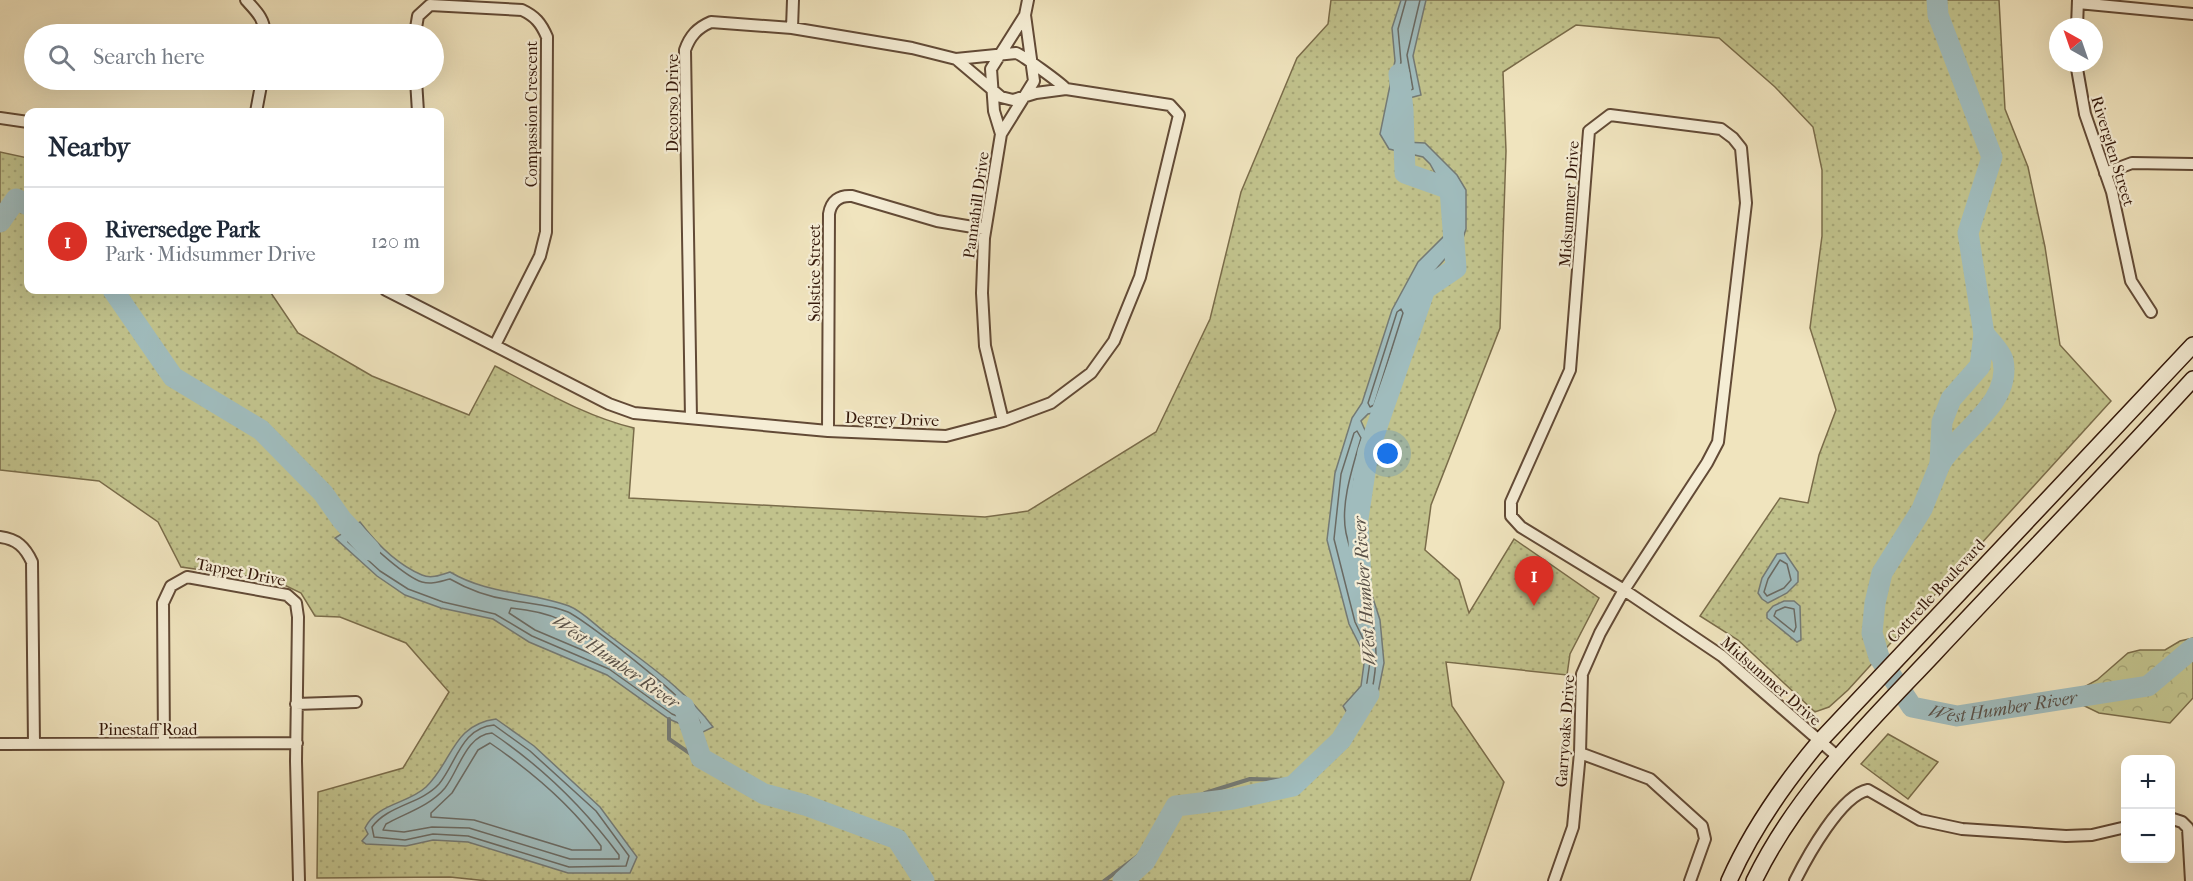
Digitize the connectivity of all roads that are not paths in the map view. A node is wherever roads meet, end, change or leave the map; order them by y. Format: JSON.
{"nodes":[{"id":1,"x":246,"y":0,"type":"edge"},
{"id":2,"x":793,"y":0,"type":"edge"},
{"id":3,"x":1028,"y":0,"type":"edge"},
{"id":4,"x":2078,"y":1,"type":"edge"},
{"id":5,"x":2193,"y":14,"type":"edge"},
{"id":6,"x":1025,"y":15,"type":"junction"},
{"id":7,"x":2077,"y":18,"type":"edge"},
{"id":8,"x":263,"y":24,"type":"edge"},
{"id":9,"x":417,"y":24,"type":"edge"},
{"id":10,"x":792,"y":28,"type":"junction"},
{"id":11,"x":1000,"y":55,"type":"junction"},
{"id":12,"x":956,"y":59,"type":"junction"},
{"id":13,"x":1033,"y":66,"type":"junction"},
{"id":14,"x":2078,"y":72,"type":"edge"},
{"id":15,"x":992,"y":87,"type":"junction"},
{"id":16,"x":1066,"y":89,"type":"junction"},
{"id":17,"x":260,"y":90,"type":"edge"},
{"id":18,"x":417,"y":90,"type":"edge"},
{"id":19,"x":1023,"y":97,"type":"junction"},
{"id":20,"x":257,"y":108,"type":"edge"},
{"id":21,"x":418,"y":108,"type":"edge"},
{"id":22,"x":0,"y":118,"type":"edge"},
{"id":23,"x":24,"y":121,"type":"edge"},
{"id":24,"x":1001,"y":134,"type":"junction"},
{"id":25,"x":2193,"y":164,"type":"edge"},
{"id":26,"x":2105,"y":173,"type":"junction"},
{"id":27,"x":986,"y":229,"type":"junction"},
{"id":28,"x":394,"y":294,"type":"edge"},
{"id":29,"x":2151,"y":312,"type":"dead end"},
{"id":30,"x":495,"y":345,"type":"junction"},
{"id":31,"x":2193,"y":345,"type":"edge"},
{"id":32,"x":2193,"y":379,"type":"edge"},
{"id":33,"x":691,"y":418,"type":"junction"},
{"id":34,"x":1003,"y":421,"type":"junction"},
{"id":35,"x":828,"y":432,"type":"junction"},
{"id":36,"x":0,"y":537,"type":"edge"},
{"id":37,"x":1624,"y":590,"type":"junction"},
{"id":38,"x":356,"y":702,"type":"dead end"},
{"id":39,"x":296,"y":704,"type":"junction"},
{"id":40,"x":1819,"y":742,"type":"junction"},
{"id":41,"x":297,"y":743,"type":"junction"},
{"id":42,"x":0,"y":744,"type":"edge"},
{"id":43,"x":34,"y":744,"type":"junction"},
{"id":44,"x":164,"y":744,"type":"junction"},
{"id":45,"x":1580,"y":753,"type":"junction"},
{"id":46,"x":1837,"y":756,"type":"junction"},
{"id":47,"x":2175,"y":820,"type":"edge"},
{"id":48,"x":2121,"y":828,"type":"edge"},
{"id":49,"x":299,"y":881,"type":"edge"},
{"id":50,"x":1554,"y":881,"type":"edge"},
{"id":51,"x":1690,"y":881,"type":"edge"},
{"id":52,"x":1729,"y":881,"type":"edge"},
{"id":53,"x":1754,"y":881,"type":"edge"},
{"id":54,"x":1795,"y":881,"type":"edge"},
{"id":55,"x":2191,"y":881,"type":"edge"}],
"edges":[{"from":1,"to":8,"type":"street"},
{"from":2,"to":10,"type":"street"},
{"from":3,"to":6,"type":"street","name":"Pannahill Drive"},
{"from":4,"to":5,"type":"street"},
{"from":4,"to":7,"type":"street"},
{"from":6,"to":11,"type":"street","name":"Pannahill Drive"},
{"from":6,"to":13,"type":"street","name":"Pannahill Drive"},
{"from":9,"to":30,"type":"street","name":"Compassion Crescent"},
{"from":10,"to":12,"type":"street","name":"Decorso Drive"},
{"from":10,"to":33,"type":"street","name":"Decorso Drive"},
{"from":11,"to":12,"type":"street"},
{"from":11,"to":13,"type":"street"},
{"from":11,"to":15,"type":"street","name":"Pannahill Drive"},
{"from":12,"to":15,"type":"street","name":"Decorso Drive"},
{"from":13,"to":16,"type":"street","name":"Degrey Drive"},
{"from":13,"to":19,"type":"street","name":"Pannahill Drive"},
{"from":14,"to":26,"type":"street","name":"Riverglen Street"},
{"from":15,"to":19,"type":"street"},
{"from":15,"to":24,"type":"street","name":"Pannahill Drive"},
{"from":16,"to":19,"type":"street","name":"Degrey Drive"},
{"from":16,"to":34,"type":"street","name":"Degrey Drive"},
{"from":17,"to":20,"type":"street"},
{"from":18,"to":21,"type":"street"},
{"from":19,"to":24,"type":"street","name":"Pannahill Drive"},
{"from":22,"to":23,"type":"street"},
{"from":24,"to":27,"type":"street","name":"Pannahill Drive"},
{"from":25,"to":26,"type":"street"},
{"from":26,"to":29,"type":"street","name":"Riverglen Street"},
{"from":27,"to":34,"type":"street","name":"Pannahill Drive"},
{"from":27,"to":35,"type":"street","name":"Solstice Street"},
{"from":28,"to":30,"type":"street","name":"Degrey Drive"},
{"from":30,"to":33,"type":"street","name":"Degrey Drive"},
{"from":31,"to":40,"type":"main road","name":"Cottrelle Boulevard"},
{"from":32,"to":46,"type":"main road"},
{"from":33,"to":35,"type":"street","name":"Degrey Drive"},
{"from":34,"to":35,"type":"street","name":"Degrey Drive"},
{"from":36,"to":43,"type":"street"},
{"from":37,"to":37,"type":"street","name":"Midsummer Drive"},
{"from":37,"to":40,"type":"street","name":"Midsummer Drive"},
{"from":37,"to":45,"type":"street","name":"Garryoaks Drive"},
{"from":38,"to":39,"type":"street"},
{"from":39,"to":41,"type":"street","name":"Tappet Drive"},
{"from":39,"to":44,"type":"street","name":"Tappet Drive"},
{"from":40,"to":46,"type":"street","name":"Midsummer Drive"},
{"from":40,"to":52,"type":"main road","name":"Cottrelle Boulevard"},
{"from":41,"to":44,"type":"street","name":"Pinestaff Road"},
{"from":41,"to":49,"type":"street","name":"Tappet Drive"},
{"from":42,"to":43,"type":"street","name":"Pinestaff Road"},
{"from":43,"to":44,"type":"street","name":"Pinestaff Road"},
{"from":45,"to":50,"type":"street","name":"Garryoaks Drive"},
{"from":45,"to":51,"type":"street"},
{"from":46,"to":53,"type":"main road"},
{"from":47,"to":55,"type":"street"},
{"from":48,"to":54,"type":"street"}]}
